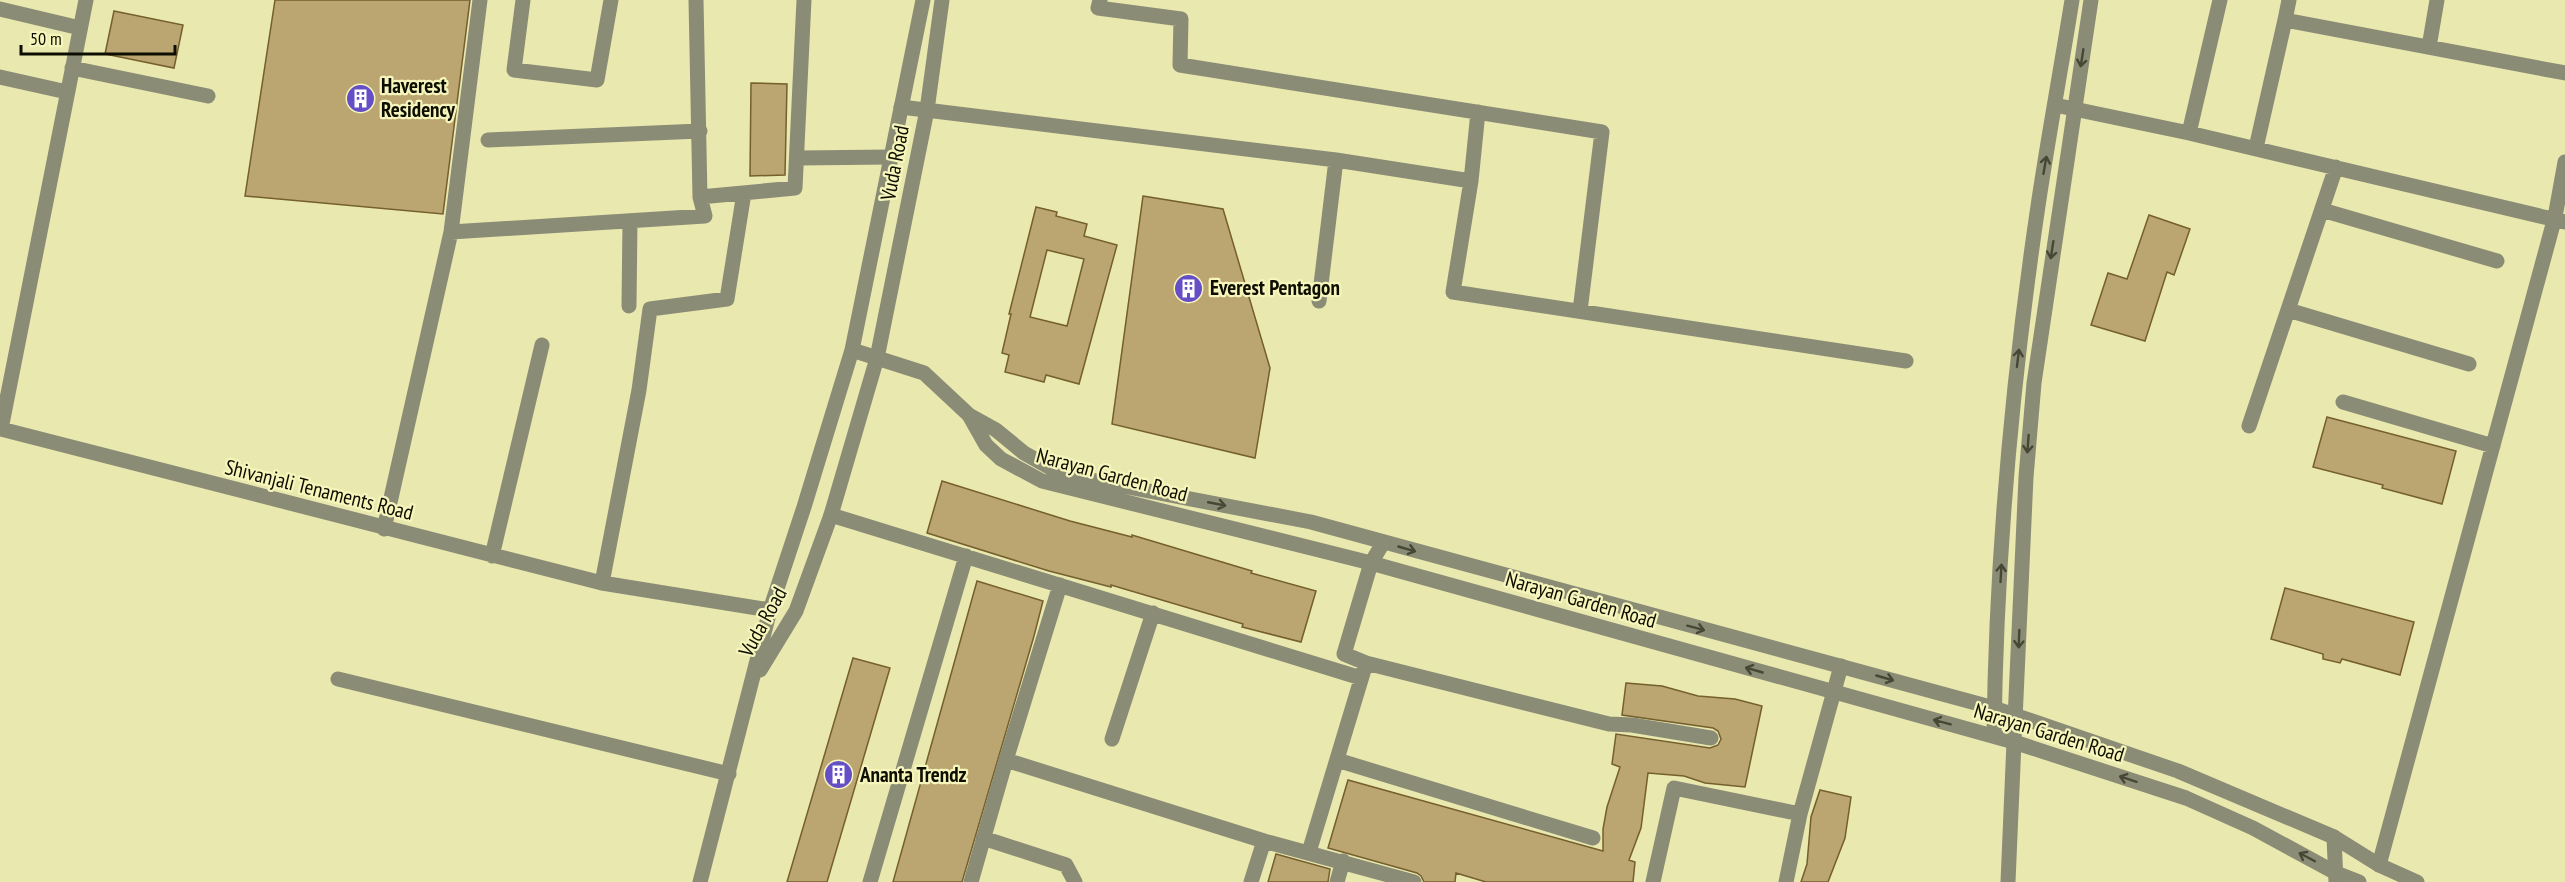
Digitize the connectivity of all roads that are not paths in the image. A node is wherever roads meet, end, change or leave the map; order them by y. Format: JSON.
{"nodes":[{"id":1,"x":86,"y":0,"type":"edge"},
{"id":2,"x":480,"y":0,"type":"edge"},
{"id":3,"x":523,"y":0,"type":"edge"},
{"id":4,"x":611,"y":0,"type":"edge"},
{"id":5,"x":696,"y":0,"type":"edge"},
{"id":6,"x":804,"y":0,"type":"edge"},
{"id":7,"x":923,"y":0,"type":"edge"},
{"id":8,"x":942,"y":0,"type":"edge"},
{"id":9,"x":1100,"y":0,"type":"edge"},
{"id":10,"x":2072,"y":0,"type":"edge"},
{"id":11,"x":2091,"y":0,"type":"edge"},
{"id":12,"x":2220,"y":0,"type":"edge"},
{"id":13,"x":2289,"y":0,"type":"edge"},
{"id":14,"x":2437,"y":0,"type":"edge"},
{"id":15,"x":0,"y":9,"type":"edge"},
{"id":16,"x":2285,"y":20,"type":"junction"},
{"id":17,"x":80,"y":28,"type":"junction"},
{"id":18,"x":2429,"y":47,"type":"junction"},
{"id":19,"x":72,"y":68,"type":"junction"},
{"id":20,"x":2565,"y":73,"type":"edge"},
{"id":21,"x":0,"y":77,"type":"edge"},
{"id":22,"x":68,"y":92,"type":"junction"},
{"id":23,"x":208,"y":96,"type":"dead end"},
{"id":24,"x":2055,"y":105,"type":"junction"},
{"id":25,"x":901,"y":107,"type":"junction"},
{"id":26,"x":2074,"y":108,"type":"junction"},
{"id":27,"x":927,"y":110,"type":"junction"},
{"id":28,"x":1478,"y":112,"type":"junction"},
{"id":29,"x":700,"y":131,"type":"junction"},
{"id":30,"x":2188,"y":133,"type":"junction"},
{"id":31,"x":488,"y":140,"type":"dead end"},
{"id":32,"x":2256,"y":148,"type":"junction"},
{"id":33,"x":891,"y":157,"type":"junction"},
{"id":34,"x":797,"y":158,"type":"junction"},
{"id":35,"x":1336,"y":160,"type":"junction"},
{"id":36,"x":2565,"y":162,"type":"edge"},
{"id":37,"x":2336,"y":167,"type":"junction"},
{"id":38,"x":1471,"y":181,"type":"junction"},
{"id":39,"x":744,"y":193,"type":"junction"},
{"id":40,"x":700,"y":197,"type":"junction"},
{"id":41,"x":2322,"y":210,"type":"junction"},
{"id":42,"x":2560,"y":219,"type":"edge"},
{"id":43,"x":630,"y":221,"type":"junction"},
{"id":44,"x":451,"y":232,"type":"junction"},
{"id":45,"x":2497,"y":261,"type":"dead end"},
{"id":46,"x":1319,"y":301,"type":"dead end"},
{"id":47,"x":629,"y":306,"type":"dead end"},
{"id":48,"x":2288,"y":310,"type":"junction"},
{"id":49,"x":1580,"y":311,"type":"junction"},
{"id":50,"x":542,"y":345,"type":"dead end"},
{"id":51,"x":852,"y":350,"type":"junction"},
{"id":52,"x":877,"y":358,"type":"junction"},
{"id":53,"x":1906,"y":361,"type":"dead end"},
{"id":54,"x":2469,"y":364,"type":"dead end"},
{"id":55,"x":2343,"y":402,"type":"dead end"},
{"id":56,"x":969,"y":415,"type":"junction"},
{"id":57,"x":2249,"y":426,"type":"dead end"},
{"id":58,"x":2493,"y":446,"type":"junction"},
{"id":59,"x":831,"y":515,"type":"junction"},
{"id":60,"x":384,"y":529,"type":"junction"},
{"id":61,"x":1383,"y":543,"type":"junction"},
{"id":62,"x":492,"y":556,"type":"junction"},
{"id":63,"x":966,"y":556,"type":"junction"},
{"id":64,"x":1371,"y":563,"type":"junction"},
{"id":65,"x":602,"y":583,"type":"junction"},
{"id":66,"x":1060,"y":585,"type":"junction"},
{"id":67,"x":770,"y":610,"type":"junction"},
{"id":68,"x":1153,"y":613,"type":"junction"},
{"id":69,"x":1841,"y":666,"type":"junction"},
{"id":70,"x":1364,"y":671,"type":"junction"},
{"id":71,"x":338,"y":679,"type":"dead end"},
{"id":72,"x":753,"y":683,"type":"junction"},
{"id":73,"x":1835,"y":693,"type":"junction"},
{"id":74,"x":1994,"y":708,"type":"junction"},
{"id":75,"x":2016,"y":715,"type":"junction"},
{"id":76,"x":1994,"y":736,"type":"junction"},
{"id":77,"x":1711,"y":738,"type":"dead end"},
{"id":78,"x":1112,"y":739,"type":"dead end"},
{"id":79,"x":2014,"y":742,"type":"junction"},
{"id":80,"x":1006,"y":760,"type":"junction"},
{"id":81,"x":1337,"y":760,"type":"junction"},
{"id":82,"x":729,"y":774,"type":"junction"},
{"id":83,"x":1800,"y":814,"type":"junction"},
{"id":84,"x":2334,"y":837,"type":"junction"},
{"id":85,"x":983,"y":838,"type":"junction"},
{"id":86,"x":1593,"y":838,"type":"dead end"},
{"id":87,"x":1264,"y":841,"type":"junction"},
{"id":88,"x":1309,"y":852,"type":"junction"},
{"id":89,"x":1343,"y":861,"type":"junction"},
{"id":90,"x":2379,"y":865,"type":"junction"},
{"id":91,"x":2336,"y":877,"type":"edge"},
{"id":92,"x":700,"y":882,"type":"edge"},
{"id":93,"x":870,"y":882,"type":"edge"},
{"id":94,"x":971,"y":882,"type":"edge"},
{"id":95,"x":1075,"y":882,"type":"edge"},
{"id":96,"x":1251,"y":882,"type":"edge"},
{"id":97,"x":1337,"y":882,"type":"edge"},
{"id":98,"x":1414,"y":882,"type":"edge"},
{"id":99,"x":1653,"y":882,"type":"edge"},
{"id":100,"x":1786,"y":882,"type":"edge"},
{"id":101,"x":2008,"y":882,"type":"edge"},
{"id":102,"x":2359,"y":882,"type":"edge"},
{"id":103,"x":2417,"y":882,"type":"edge"}],
"edges":[{"from":1,"to":17,"type":"street","name":"Shivanjali Tenaments Road"},
{"from":2,"to":44,"type":"street"},
{"from":3,"to":4,"type":"street"},
{"from":5,"to":29,"type":"street"},
{"from":6,"to":34,"type":"street"},
{"from":7,"to":25,"type":"street","name":"Vuda Road"},
{"from":8,"to":27,"type":"street","name":"Vuda Road"},
{"from":9,"to":28,"type":"street"},
{"from":10,"to":24,"type":"street"},
{"from":11,"to":26,"type":"street","one_way":true},
{"from":12,"to":30,"type":"street"},
{"from":13,"to":16,"type":"street"},
{"from":14,"to":18,"type":"street"},
{"from":15,"to":17,"type":"street"},
{"from":16,"to":18,"type":"street"},
{"from":16,"to":32,"type":"street"},
{"from":17,"to":19,"type":"street","name":"Shivanjali Tenaments Road"},
{"from":18,"to":20,"type":"street"},
{"from":19,"to":22,"type":"street","name":"Shivanjali Tenaments Road"},
{"from":19,"to":23,"type":"street"},
{"from":21,"to":22,"type":"street"},
{"from":22,"to":60,"type":"street","name":"Shivanjali Tenaments Road"},
{"from":24,"to":26,"type":"street"},
{"from":74,"to":24,"type":"street","one_way":true},
{"from":25,"to":27,"type":"street"},
{"from":25,"to":33,"type":"street","name":"Vuda Road"},
{"from":26,"to":30,"type":"street"},
{"from":26,"to":75,"type":"street","one_way":true},
{"from":27,"to":35,"type":"street"},
{"from":27,"to":52,"type":"street","name":"Vuda Road"},
{"from":28,"to":38,"type":"street"},
{"from":28,"to":49,"type":"street"},
{"from":29,"to":31,"type":"street"},
{"from":29,"to":40,"type":"street"},
{"from":30,"to":32,"type":"street"},
{"from":32,"to":37,"type":"street"},
{"from":33,"to":34,"type":"street"},
{"from":33,"to":51,"type":"street","name":"Vuda Road"},
{"from":34,"to":39,"type":"street"},
{"from":35,"to":38,"type":"street"},
{"from":35,"to":46,"type":"street"},
{"from":36,"to":42,"type":"street"},
{"from":37,"to":41,"type":"street"},
{"from":37,"to":42,"type":"street"},
{"from":38,"to":49,"type":"street"},
{"from":39,"to":40,"type":"street"},
{"from":39,"to":65,"type":"street"},
{"from":40,"to":43,"type":"street"},
{"from":41,"to":45,"type":"street"},
{"from":41,"to":48,"type":"street"},
{"from":42,"to":58,"type":"street"},
{"from":43,"to":44,"type":"street"},
{"from":43,"to":47,"type":"street"},
{"from":44,"to":60,"type":"street"},
{"from":48,"to":54,"type":"street"},
{"from":48,"to":57,"type":"street"},
{"from":49,"to":53,"type":"street"},
{"from":50,"to":62,"type":"street"},
{"from":51,"to":52,"type":"street"},
{"from":51,"to":67,"type":"street","name":"Vuda Road"},
{"from":52,"to":56,"type":"street"},
{"from":52,"to":59,"type":"street","name":"Vuda Road"},
{"from":55,"to":58,"type":"street"},
{"from":56,"to":61,"type":"street","name":"Narayan Garden Road","one_way":true},
{"from":56,"to":64,"type":"street","name":"Narayan Garden Road"},
{"from":58,"to":90,"type":"street"},
{"from":59,"to":63,"type":"street"},
{"from":59,"to":72,"type":"street","name":"Vuda Road"},
{"from":60,"to":62,"type":"street","name":"Shivanjali Tenaments Road"},
{"from":61,"to":64,"type":"street"},
{"from":61,"to":69,"type":"street","name":"Narayan Garden Road","one_way":true},
{"from":62,"to":65,"type":"street","name":"Shivanjali Tenaments Road"},
{"from":63,"to":66,"type":"street"},
{"from":63,"to":93,"type":"street"},
{"from":64,"to":70,"type":"street"},
{"from":73,"to":64,"type":"street","name":"Narayan Garden Road","one_way":true},
{"from":65,"to":67,"type":"street","name":"Shivanjali Tenaments Road"},
{"from":66,"to":68,"type":"street"},
{"from":66,"to":80,"type":"street"},
{"from":67,"to":72,"type":"street","name":"Vuda Road"},
{"from":68,"to":70,"type":"street"},
{"from":68,"to":78,"type":"street"},
{"from":69,"to":73,"type":"street"},
{"from":69,"to":74,"type":"street","name":"Narayan Garden Road","one_way":true},
{"from":70,"to":77,"type":"street"},
{"from":70,"to":81,"type":"street"},
{"from":71,"to":82,"type":"street"},
{"from":72,"to":82,"type":"street"},
{"from":76,"to":73,"type":"street","name":"Narayan Garden Road","one_way":true},
{"from":73,"to":83,"type":"street"},
{"from":74,"to":75,"type":"street","name":"Narayan Garden Road"},
{"from":74,"to":76,"type":"street"},
{"from":75,"to":79,"type":"street"},
{"from":75,"to":84,"type":"street","name":"Narayan Garden Road"},
{"from":76,"to":79,"type":"street","name":"Narayan Garden Road"},
{"from":91,"to":79,"type":"street","name":"Narayan Garden Road","one_way":true},
{"from":79,"to":101,"type":"street"},
{"from":80,"to":85,"type":"street"},
{"from":80,"to":87,"type":"street"},
{"from":81,"to":86,"type":"street"},
{"from":81,"to":88,"type":"street"},
{"from":82,"to":92,"type":"street"},
{"from":83,"to":99,"type":"street"},
{"from":83,"to":100,"type":"street"},
{"from":84,"to":90,"type":"street","name":"Narayan Garden Road"},
{"from":84,"to":91,"type":"street"},
{"from":85,"to":94,"type":"street"},
{"from":85,"to":95,"type":"street"},
{"from":87,"to":88,"type":"street"},
{"from":87,"to":96,"type":"street"},
{"from":88,"to":89,"type":"street"},
{"from":89,"to":97,"type":"street"},
{"from":89,"to":98,"type":"street"},
{"from":90,"to":103,"type":"street","name":"Narayan Garden Road"},
{"from":91,"to":102,"type":"street","name":"Narayan Garden Road"}]}
